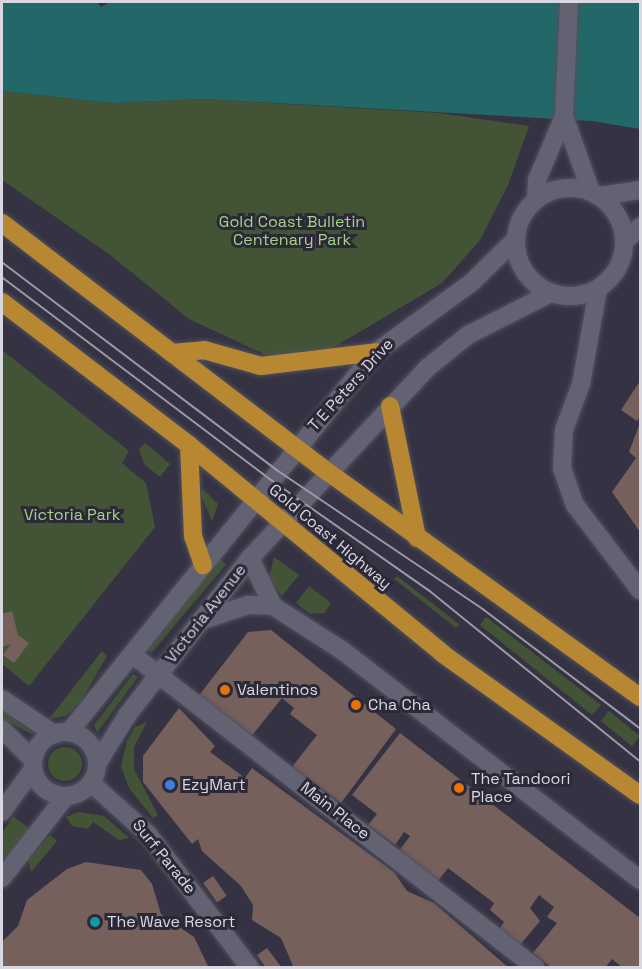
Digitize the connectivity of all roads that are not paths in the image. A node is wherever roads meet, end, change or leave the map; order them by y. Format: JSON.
{"nodes":[{"id":1,"x":569,"y":2,"type":"edge"},
{"id":2,"x":564,"y":116,"type":"junction"},
{"id":3,"x":640,"y":190,"type":"edge"},
{"id":4,"x":595,"y":194,"type":"junction"},
{"id":5,"x":536,"y":200,"type":"junction"},
{"id":6,"x":2,"y":223,"type":"edge"},
{"id":7,"x":640,"y":228,"type":"edge"},
{"id":8,"x":516,"y":239,"type":"junction"},
{"id":9,"x":624,"y":242,"type":"junction"},
{"id":10,"x":598,"y":289,"type":"junction"},
{"id":11,"x":551,"y":293,"type":"junction"},
{"id":12,"x":2,"y":302,"type":"edge"},
{"id":13,"x":172,"y":352,"type":"junction"},
{"id":14,"x":376,"y":352,"type":"junction"},
{"id":15,"x":390,"y":406,"type":"junction"},
{"id":16,"x":189,"y":445,"type":"junction"},
{"id":17,"x":296,"y":448,"type":"junction"},
{"id":18,"x":328,"y":472,"type":"junction"},
{"id":19,"x":254,"y":499,"type":"junction"},
{"id":20,"x":281,"y":523,"type":"junction"},
{"id":21,"x":417,"y":538,"type":"junction"},
{"id":22,"x":250,"y":558,"type":"junction"},
{"id":23,"x":202,"y":565,"type":"junction"},
{"id":24,"x":640,"y":590,"type":"edge"},
{"id":25,"x":273,"y":606,"type":"junction"},
{"id":26,"x":200,"y":621,"type":"junction"},
{"id":27,"x":133,"y":655,"type":"junction"},
{"id":28,"x":159,"y":674,"type":"junction"},
{"id":29,"x":640,"y":697,"type":"edge"},
{"id":30,"x":2,"y":699,"type":"edge"},
{"id":31,"x":2,"y":729,"type":"edge"},
{"id":32,"x":61,"y":733,"type":"junction"},
{"id":33,"x":33,"y":764,"type":"junction"},
{"id":34,"x":97,"y":764,"type":"junction"},
{"id":35,"x":91,"y":783,"type":"junction"},
{"id":36,"x":640,"y":795,"type":"edge"},
{"id":37,"x":66,"y":796,"type":"junction"},
{"id":38,"x":2,"y":813,"type":"edge"},
{"id":39,"x":2,"y":878,"type":"edge"},
{"id":40,"x":640,"y":880,"type":"edge"},
{"id":41,"x":249,"y":968,"type":"edge"},
{"id":42,"x":536,"y":968,"type":"edge"}],
"edges":[{"from":1,"to":2,"type":"street"},
{"from":2,"to":4,"type":"street"},
{"from":2,"to":5,"type":"street"},
{"from":3,"to":4,"type":"street"},
{"from":4,"to":5,"type":"street"},
{"from":4,"to":9,"type":"street"},
{"from":5,"to":8,"type":"street"},
{"from":6,"to":13,"type":"highway"},
{"from":7,"to":9,"type":"street"},
{"from":8,"to":11,"type":"street"},
{"from":8,"to":14,"type":"street","name":"T E Peters Drive"},
{"from":9,"to":10,"type":"street"},
{"from":10,"to":11,"type":"street"},
{"from":10,"to":24,"type":"street"},
{"from":11,"to":15,"type":"street"},
{"from":12,"to":16,"type":"highway","name":"Gold Coast Highway"},
{"from":13,"to":14,"type":"highway"},
{"from":13,"to":17,"type":"highway"},
{"from":14,"to":17,"type":"street","name":"T E Peters Drive"},
{"from":15,"to":18,"type":"street"},
{"from":15,"to":21,"type":"highway"},
{"from":16,"to":19,"type":"highway","name":"Gold Coast Highway"},
{"from":16,"to":23,"type":"highway"},
{"from":17,"to":18,"type":"highway"},
{"from":17,"to":19,"type":"street","name":"T E Peters Drive"},
{"from":18,"to":20,"type":"street","name":"Victoria Avenue"},
{"from":18,"to":21,"type":"highway"},
{"from":19,"to":20,"type":"highway","name":"Gold Coast Highway"},
{"from":19,"to":23,"type":"street","name":"Victoria Avenue"},
{"from":20,"to":22,"type":"street","name":"Victoria Avenue"},
{"from":20,"to":36,"type":"highway","name":"Gold Coast Highway"},
{"from":21,"to":29,"type":"highway"},
{"from":22,"to":25,"type":"street"},
{"from":22,"to":26,"type":"street","name":"Victoria Avenue"},
{"from":23,"to":27,"type":"street","name":"Victoria Avenue"},
{"from":25,"to":26,"type":"street"},
{"from":25,"to":40,"type":"street"},
{"from":26,"to":28,"type":"street","name":"Victoria Avenue"},
{"from":27,"to":28,"type":"street","name":"Main Place"},
{"from":27,"to":32,"type":"street","name":"Victoria Avenue"},
{"from":28,"to":34,"type":"street","name":"Victoria Avenue"},
{"from":28,"to":42,"type":"street","name":"Main Place"},
{"from":30,"to":32,"type":"street"},
{"from":31,"to":33,"type":"street"},
{"from":32,"to":33,"type":"street"},
{"from":32,"to":34,"type":"street"},
{"from":33,"to":37,"type":"street"},
{"from":33,"to":38,"type":"street"},
{"from":34,"to":35,"type":"street"},
{"from":35,"to":37,"type":"street"},
{"from":35,"to":41,"type":"street","name":"Surf Parade"},
{"from":37,"to":39,"type":"street"}]}
